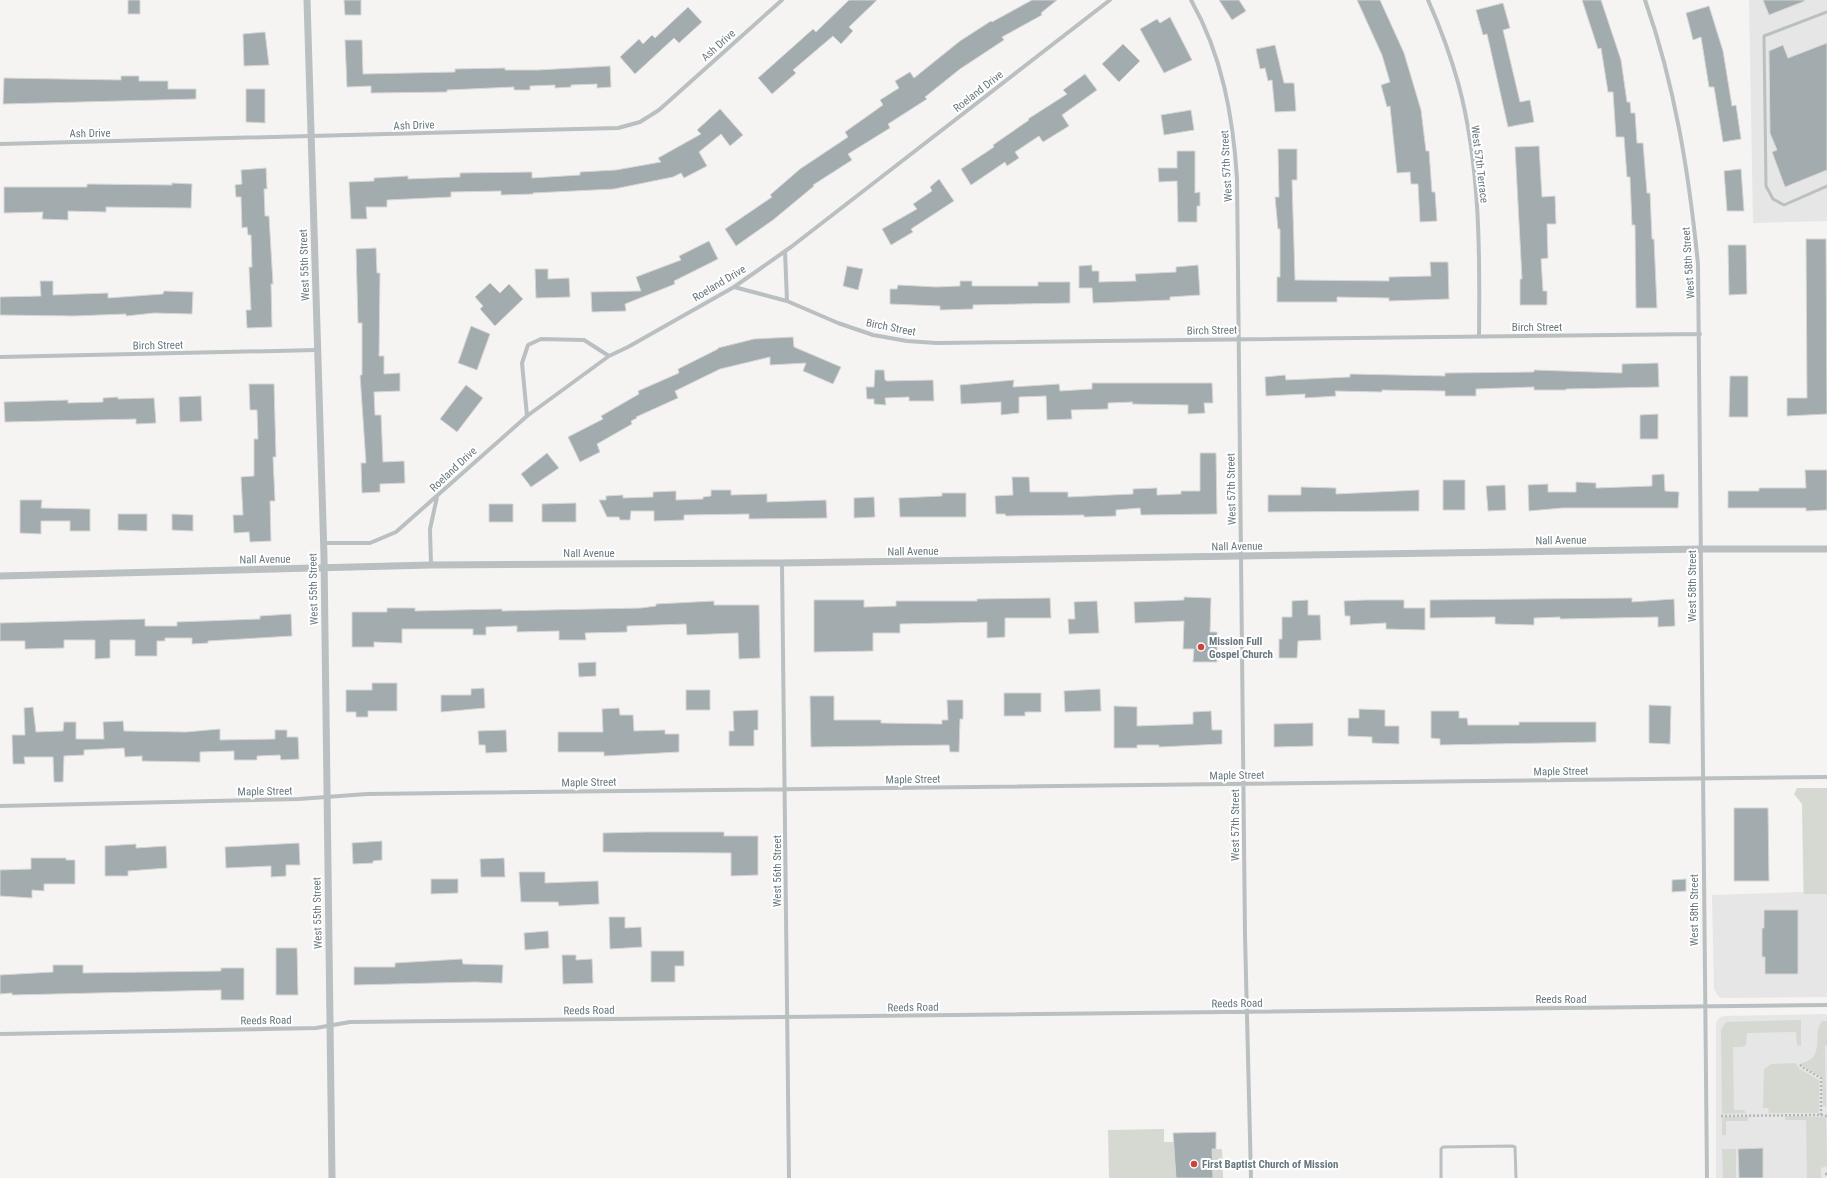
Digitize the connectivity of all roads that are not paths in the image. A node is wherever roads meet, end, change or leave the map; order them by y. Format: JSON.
{"nodes":[{"id":1,"x":307,"y":0,"type":"edge"},
{"id":2,"x":1110,"y":0,"type":"edge"},
{"id":3,"x":1191,"y":0,"type":"edge"},
{"id":4,"x":1428,"y":0,"type":"edge"},
{"id":5,"x":1645,"y":0,"type":"edge"},
{"id":6,"x":779,"y":1,"type":"edge"},
{"id":7,"x":1827,"y":12,"type":"edge"},
{"id":8,"x":312,"y":137,"type":"junction"},
{"id":9,"x":0,"y":144,"type":"edge"},
{"id":10,"x":1827,"y":186,"type":"edge"},
{"id":11,"x":785,"y":251,"type":"junction"},
{"id":12,"x":734,"y":287,"type":"junction"},
{"id":13,"x":787,"y":300,"type":"junction"},
{"id":14,"x":1700,"y":334,"type":"junction"},
{"id":15,"x":1479,"y":336,"type":"junction"},
{"id":16,"x":1238,"y":338,"type":"junction"},
{"id":17,"x":317,"y":350,"type":"junction"},
{"id":18,"x":609,"y":356,"type":"junction"},
{"id":19,"x":0,"y":357,"type":"edge"},
{"id":20,"x":527,"y":416,"type":"junction"},
{"id":21,"x":437,"y":496,"type":"junction"},
{"id":22,"x":323,"y":543,"type":"junction"},
{"id":23,"x":1701,"y":549,"type":"junction"},
{"id":24,"x":1827,"y":549,"type":"edge"},
{"id":25,"x":1241,"y":557,"type":"junction"},
{"id":26,"x":782,"y":563,"type":"junction"},
{"id":27,"x":431,"y":565,"type":"junction"},
{"id":28,"x":324,"y":568,"type":"junction"},
{"id":29,"x":0,"y":576,"type":"edge"},
{"id":30,"x":1827,"y":777,"type":"edge"},
{"id":31,"x":1702,"y":779,"type":"junction"},
{"id":32,"x":1244,"y":784,"type":"junction"},
{"id":33,"x":786,"y":789,"type":"junction"},
{"id":34,"x":327,"y":797,"type":"junction"},
{"id":35,"x":0,"y":806,"type":"edge"},
{"id":36,"x":1827,"y":1004,"type":"edge"},
{"id":37,"x":1704,"y":1006,"type":"junction"},
{"id":38,"x":1247,"y":1012,"type":"junction"},
{"id":39,"x":787,"y":1017,"type":"junction"},
{"id":40,"x":330,"y":1025,"type":"junction"},
{"id":41,"x":0,"y":1034,"type":"edge"},
{"id":42,"x":332,"y":1178,"type":"edge"},
{"id":43,"x":789,"y":1178,"type":"edge"},
{"id":44,"x":1251,"y":1178,"type":"edge"},
{"id":45,"x":1441,"y":1178,"type":"edge"},
{"id":46,"x":1516,"y":1178,"type":"edge"},
{"id":47,"x":1707,"y":1178,"type":"edge"}],
"edges":[{"from":1,"to":8,"type":"street","name":"West 55th Street"},
{"from":2,"to":11,"type":"street","name":"Roeland Drive"},
{"from":3,"to":16,"type":"street","name":"West 57th Street"},
{"from":4,"to":15,"type":"street","name":"West 57th Terrace"},
{"from":5,"to":14,"type":"street","name":"West 58th Street"},
{"from":6,"to":8,"type":"street","name":"Ash Drive"},
{"from":7,"to":10,"type":"lane"},
{"from":8,"to":9,"type":"street","name":"Ash Drive"},
{"from":8,"to":17,"type":"street","name":"West 55th Street"},
{"from":11,"to":12,"type":"street","name":"Roeland Drive"},
{"from":11,"to":13,"type":"street"},
{"from":12,"to":13,"type":"street","name":"Birch Street"},
{"from":12,"to":18,"type":"street","name":"Roeland Drive"},
{"from":13,"to":16,"type":"street","name":"Birch Street"},
{"from":14,"to":15,"type":"street","name":"Birch Street"},
{"from":14,"to":23,"type":"street","name":"West 58th Street"},
{"from":15,"to":16,"type":"street","name":"Birch Street"},
{"from":16,"to":25,"type":"street","name":"West 57th Street"},
{"from":17,"to":19,"type":"street","name":"Birch Street"},
{"from":17,"to":22,"type":"street","name":"West 55th Street"},
{"from":18,"to":20,"type":"street","name":"Roeland Drive"},
{"from":18,"to":20,"type":"street"},
{"from":20,"to":21,"type":"street","name":"Roeland Drive"},
{"from":21,"to":22,"type":"street","name":"Roeland Drive"},
{"from":21,"to":27,"type":"street"},
{"from":22,"to":28,"type":"street","name":"West 55th Street"},
{"from":23,"to":24,"type":"street","name":"Nall Avenue"},
{"from":23,"to":25,"type":"street","name":"Nall Avenue"},
{"from":23,"to":31,"type":"street","name":"West 58th Street"},
{"from":25,"to":26,"type":"street","name":"Nall Avenue"},
{"from":25,"to":32,"type":"street","name":"West 57th Street"},
{"from":26,"to":27,"type":"street","name":"Nall Avenue"},
{"from":26,"to":33,"type":"street","name":"West 56th Street"},
{"from":27,"to":28,"type":"street","name":"Nall Avenue"},
{"from":28,"to":29,"type":"street","name":"Nall Avenue"},
{"from":28,"to":34,"type":"street","name":"West 55th Street"},
{"from":30,"to":31,"type":"street","name":"Maple Street"},
{"from":31,"to":32,"type":"street","name":"Maple Street"},
{"from":31,"to":37,"type":"street","name":"West 58th Street"},
{"from":32,"to":33,"type":"street","name":"Maple Street"},
{"from":32,"to":38,"type":"street","name":"West 57th Street"},
{"from":33,"to":34,"type":"street","name":"Maple Street"},
{"from":33,"to":39,"type":"street","name":"West 56th Street"},
{"from":34,"to":35,"type":"street","name":"Maple Street"},
{"from":34,"to":40,"type":"street","name":"West 55th Street"},
{"from":36,"to":37,"type":"street","name":"Reeds Road"},
{"from":37,"to":38,"type":"street","name":"Reeds Road"},
{"from":37,"to":47,"type":"street","name":"West 58th Street"},
{"from":38,"to":39,"type":"street","name":"Reeds Road"},
{"from":38,"to":44,"type":"street","name":"West 57th Street"},
{"from":39,"to":40,"type":"street","name":"Reeds Road"},
{"from":39,"to":43,"type":"street","name":"West 56th Street"},
{"from":40,"to":41,"type":"street","name":"Reeds Road"},
{"from":40,"to":42,"type":"street","name":"West 55th Street"},
{"from":45,"to":46,"type":"lane"}]}
